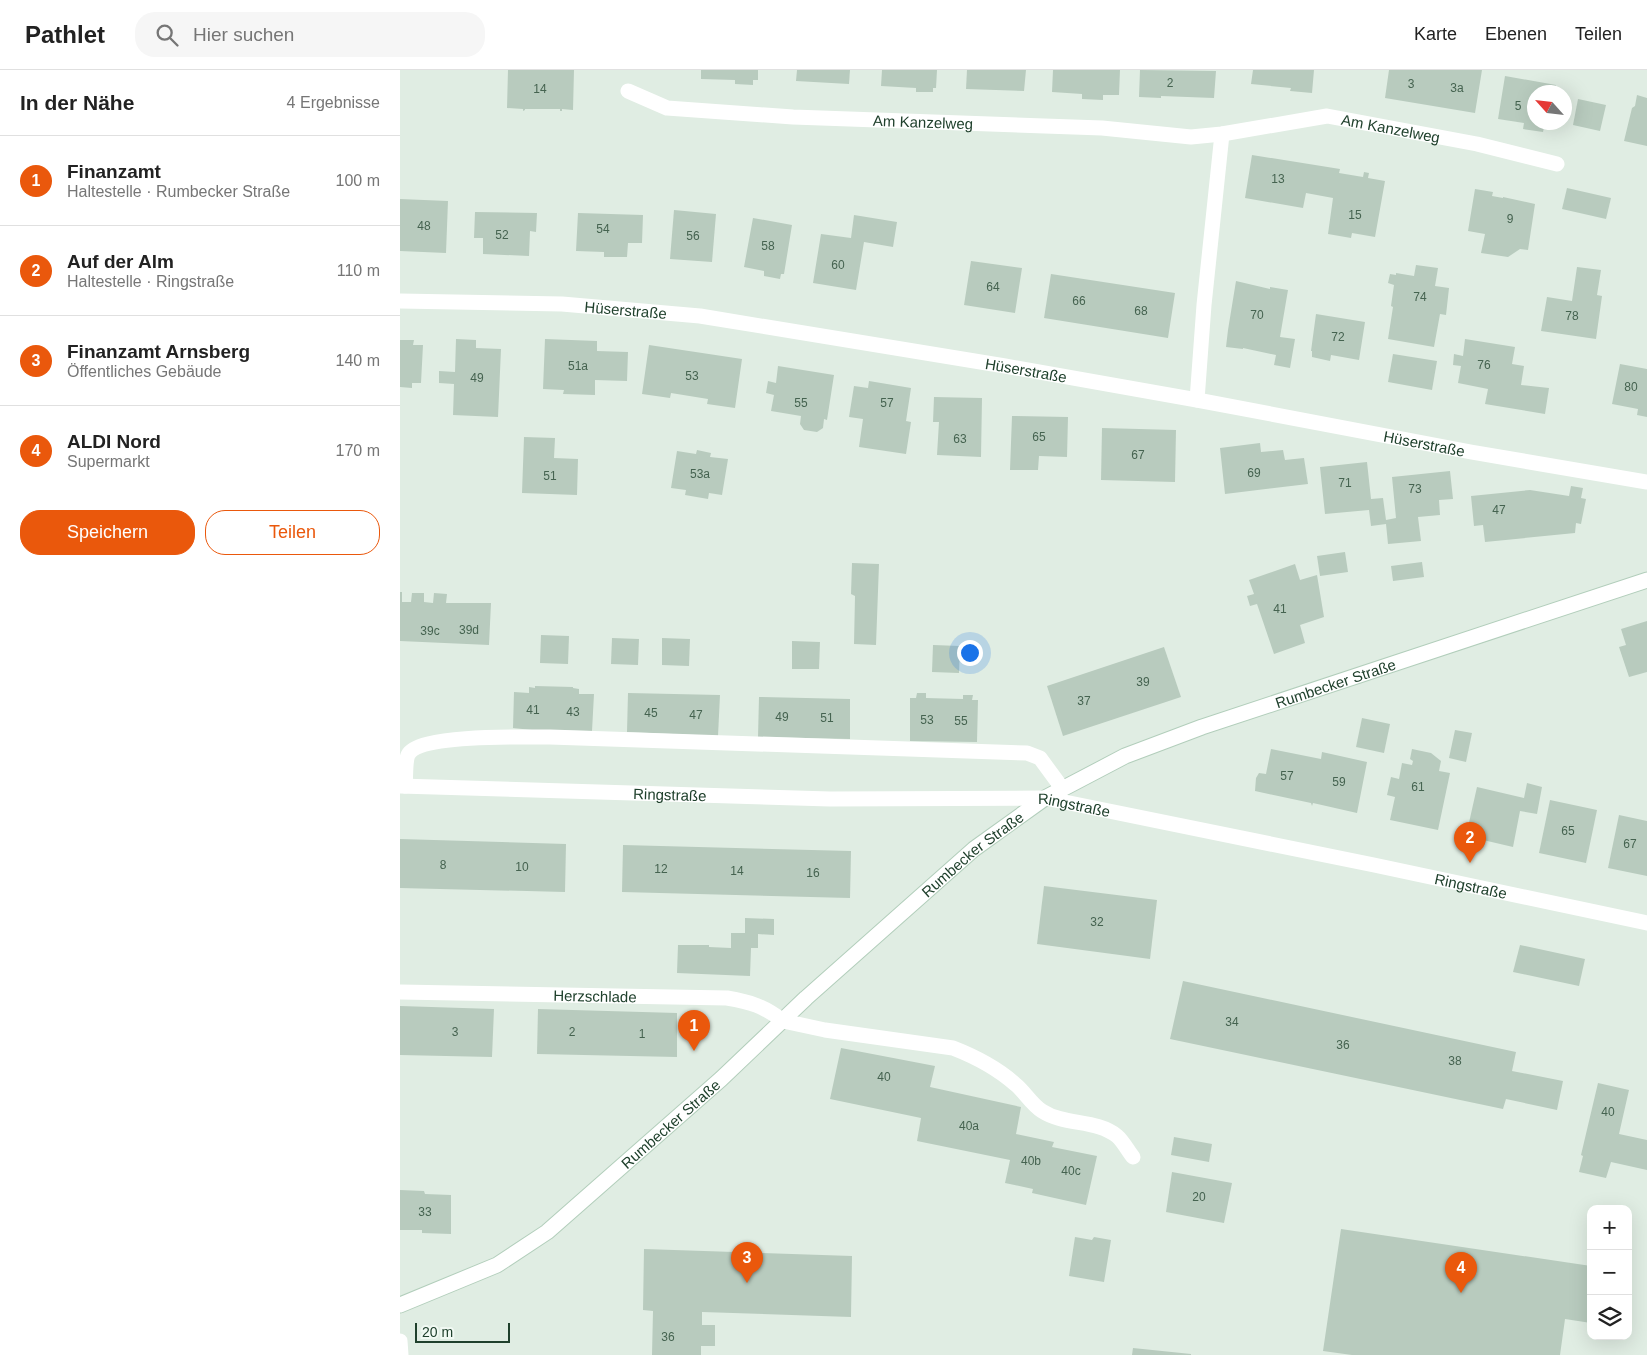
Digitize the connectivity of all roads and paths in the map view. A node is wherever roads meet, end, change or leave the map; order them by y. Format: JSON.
{"nodes":[{"id":1,"x":628,"y":91,"type":"dead end"},
{"id":2,"x":1222,"y":134,"type":"junction"},
{"id":3,"x":1558,"y":164,"type":"dead end"},
{"id":4,"x":400,"y":301,"type":"edge"},
{"id":5,"x":1197,"y":400,"type":"junction"},
{"id":6,"x":1647,"y":482,"type":"edge"},
{"id":7,"x":1647,"y":580,"type":"edge"},
{"id":8,"x":402,"y":786,"type":"edge"},
{"id":9,"x":1062,"y":788,"type":"junction"},
{"id":10,"x":1045,"y":798,"type":"junction"},
{"id":11,"x":1647,"y":923,"type":"edge"},
{"id":12,"x":400,"y":992,"type":"edge"},
{"id":13,"x":783,"y":1021,"type":"junction"},
{"id":14,"x":1133,"y":1157,"type":"dead end"},
{"id":15,"x":400,"y":1305,"type":"edge"},
{"id":16,"x":400,"y":1341,"type":"edge"},
{"id":17,"x":401,"y":1355,"type":"edge"}],
"edges":[{"from":1,"to":2,"type":"street","name":"Am Kanzelweg"},
{"from":2,"to":3,"type":"street","name":"Am Kanzelweg"},
{"from":2,"to":5,"type":"street"},
{"from":4,"to":5,"type":"street","name":"Hüserstraße"},
{"from":5,"to":6,"type":"street","name":"Hüserstraße"},
{"from":7,"to":9,"type":"street","name":"Rumbecker Straße"},
{"from":8,"to":9,"type":"street"},
{"from":8,"to":10,"type":"street","name":"Ringstraße"},
{"from":9,"to":10,"type":"street","name":"Rumbecker Straße"},
{"from":10,"to":11,"type":"street","name":"Ringstraße"},
{"from":10,"to":13,"type":"street","name":"Rumbecker Straße"},
{"from":12,"to":13,"type":"street","name":"Herzschlade"},
{"from":13,"to":14,"type":"street"},
{"from":13,"to":15,"type":"street","name":"Rumbecker Straße"},
{"from":16,"to":17,"type":"street"}]}
